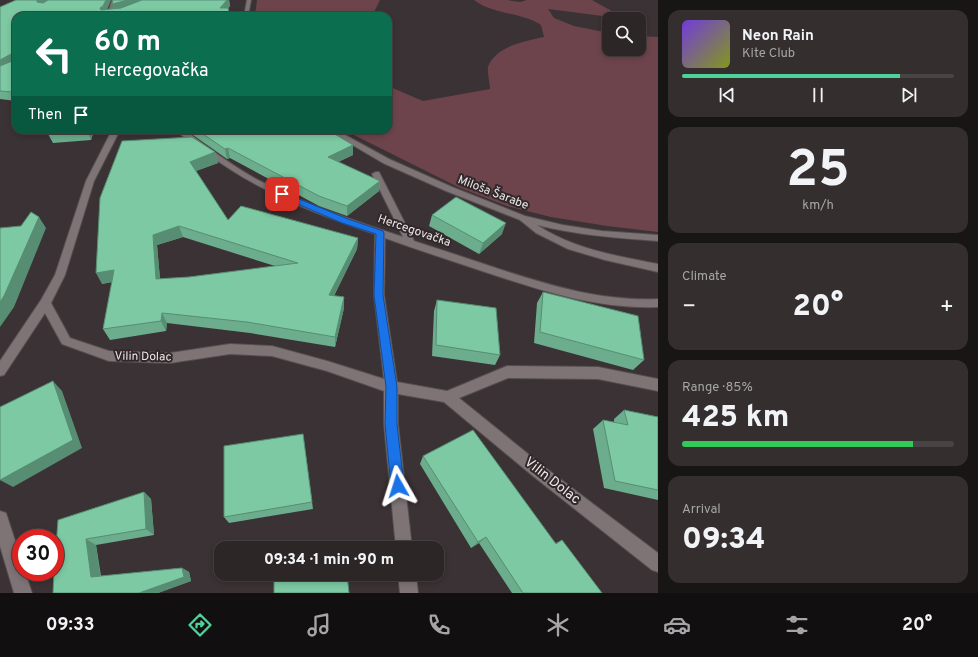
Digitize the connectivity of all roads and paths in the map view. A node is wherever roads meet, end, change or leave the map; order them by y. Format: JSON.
{"nodes":[{"id":1,"x":114,"y":0,"type":"edge"},
{"id":2,"x":249,"y":0,"type":"edge"},
{"id":3,"x":110,"y":12,"type":"edge"},
{"id":4,"x":247,"y":12,"type":"edge"},
{"id":5,"x":114,"y":134,"type":"edge"},
{"id":6,"x":185,"y":134,"type":"edge"},
{"id":7,"x":339,"y":134,"type":"edge"},
{"id":8,"x":376,"y":174,"type":"dead end"},
{"id":9,"x":522,"y":218,"type":"junction"},
{"id":10,"x":380,"y":233,"type":"junction"},
{"id":11,"x":658,"y":238,"type":"edge"},
{"id":12,"x":411,"y":244,"type":"junction"},
{"id":13,"x":658,"y":268,"type":"edge"},
{"id":14,"x":45,"y":303,"type":"junction"},
{"id":15,"x":658,"y":303,"type":"edge"},
{"id":16,"x":0,"y":371,"type":"edge"},
{"id":17,"x":658,"y":384,"type":"edge"},
{"id":18,"x":391,"y":387,"type":"junction"},
{"id":19,"x":447,"y":397,"type":"junction"},
{"id":20,"x":0,"y":519,"type":"edge"},
{"id":21,"x":403,"y":541,"type":"edge"},
{"id":22,"x":658,"y":564,"type":"edge"},
{"id":23,"x":408,"y":581,"type":"edge"},
{"id":24,"x":23,"y":593,"type":"edge"},
{"id":25,"x":409,"y":593,"type":"edge"}],
"edges":[{"from":1,"to":3,"type":"street"},
{"from":2,"to":4,"type":"street"},
{"from":5,"to":14,"type":"street"},
{"from":6,"to":10,"type":"street","name":"Hercegovačka"},
{"from":7,"to":9,"type":"street","name":"Miloša Šarabe"},
{"from":8,"to":12,"type":"street"},
{"from":9,"to":11,"type":"street","name":"Miloša Šarabe"},
{"from":9,"to":13,"type":"street"},
{"from":10,"to":12,"type":"street","name":"Hercegovačka"},
{"from":10,"to":18,"type":"street"},
{"from":12,"to":15,"type":"street","name":"Hercegovačka"},
{"from":14,"to":16,"type":"street"},
{"from":14,"to":18,"type":"street","name":"Vilin Dolac"},
{"from":17,"to":19,"type":"street"},
{"from":18,"to":19,"type":"street","name":"Vilin Dolac"},
{"from":18,"to":21,"type":"street"},
{"from":19,"to":22,"type":"street","name":"Vilin Dolac"},
{"from":20,"to":24,"type":"street"},
{"from":23,"to":25,"type":"street"}]}
